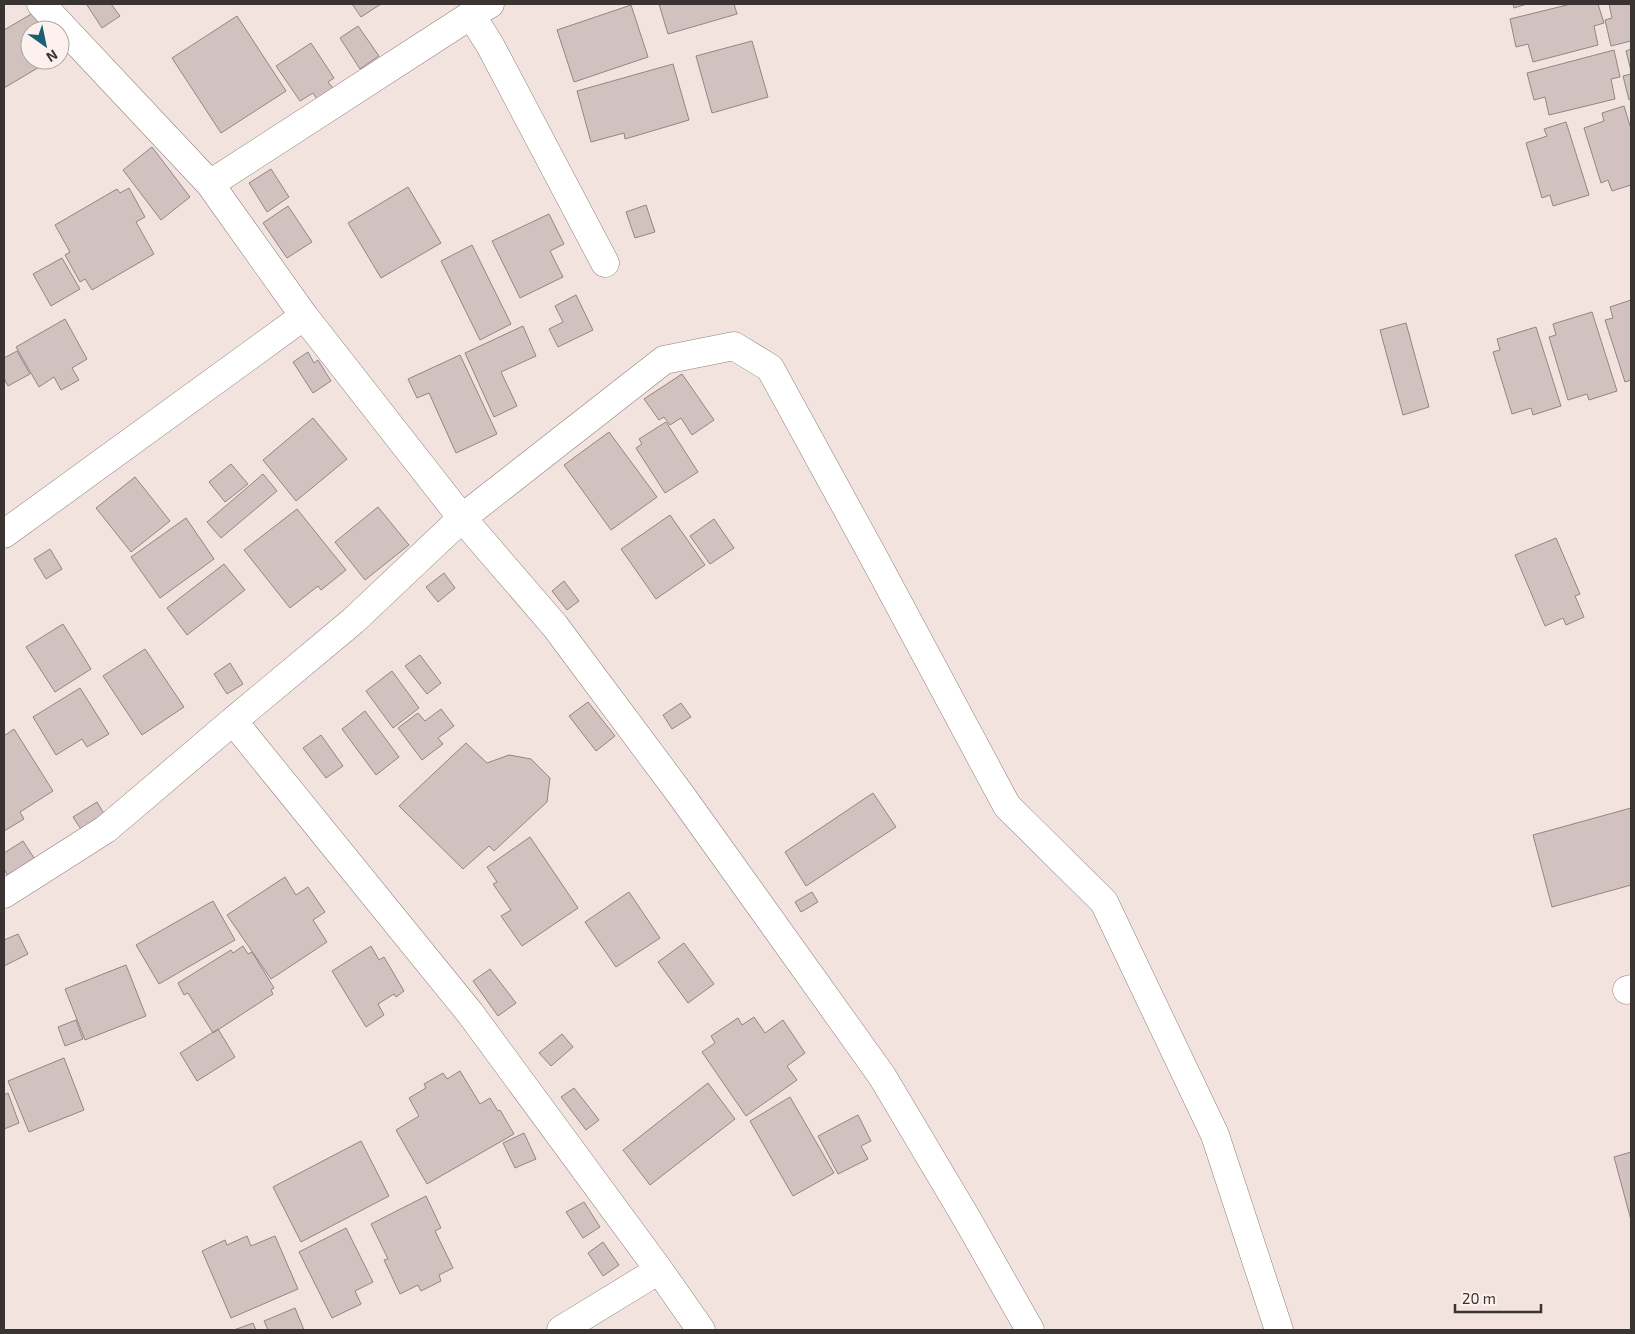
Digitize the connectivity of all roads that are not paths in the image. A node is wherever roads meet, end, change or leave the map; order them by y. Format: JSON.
{"nodes":[{"id":1,"x":40,"y":4,"type":"edge"},
{"id":2,"x":480,"y":9,"type":"edge"},
{"id":3,"x":210,"y":184,"type":"junction"},
{"id":4,"x":605,"y":263,"type":"dead end"},
{"id":5,"x":304,"y":316,"type":"junction"},
{"id":6,"x":462,"y":518,"type":"junction"},
{"id":7,"x":4,"y":534,"type":"edge"},
{"id":8,"x":233,"y":721,"type":"junction"},
{"id":9,"x":4,"y":894,"type":"edge"},
{"id":10,"x":659,"y":1270,"type":"junction"},
{"id":11,"x":561,"y":1330,"type":"edge"},
{"id":12,"x":701,"y":1330,"type":"edge"},
{"id":13,"x":1030,"y":1330,"type":"edge"},
{"id":14,"x":1279,"y":1330,"type":"edge"}],
"edges":[{"from":1,"to":3,"type":"street"},
{"from":2,"to":3,"type":"street"},
{"from":2,"to":4,"type":"street"},
{"from":3,"to":5,"type":"street"},
{"from":5,"to":6,"type":"street"},
{"from":5,"to":7,"type":"street"},
{"from":6,"to":8,"type":"street"},
{"from":6,"to":13,"type":"street"},
{"from":6,"to":14,"type":"street"},
{"from":8,"to":9,"type":"street"},
{"from":8,"to":10,"type":"street"},
{"from":10,"to":11,"type":"street"},
{"from":10,"to":12,"type":"street"}]}
